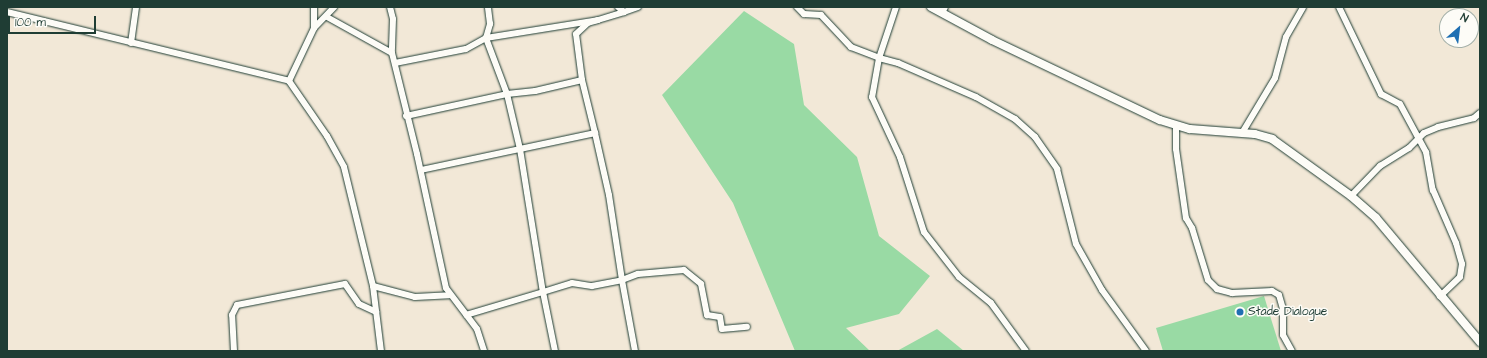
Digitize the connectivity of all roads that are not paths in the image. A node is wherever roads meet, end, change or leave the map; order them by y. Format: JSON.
{"nodes":[{"id":1,"x":136,"y":7,"type":"edge"},
{"id":2,"x":314,"y":7,"type":"edge"},
{"id":3,"x":334,"y":7,"type":"edge"},
{"id":4,"x":390,"y":7,"type":"edge"},
{"id":5,"x":488,"y":7,"type":"edge"},
{"id":6,"x":618,"y":7,"type":"edge"},
{"id":7,"x":638,"y":7,"type":"edge"},
{"id":8,"x":797,"y":7,"type":"edge"},
{"id":9,"x":896,"y":7,"type":"edge"},
{"id":10,"x":931,"y":7,"type":"edge"},
{"id":11,"x":1303,"y":7,"type":"edge"},
{"id":12,"x":1339,"y":7,"type":"edge"},
{"id":13,"x":944,"y":10,"type":"edge"},
{"id":14,"x":7,"y":12,"type":"edge"},
{"id":15,"x":624,"y":12,"type":"junction"},
{"id":16,"x":327,"y":17,"type":"junction"},
{"id":17,"x":598,"y":20,"type":"junction"},
{"id":18,"x":314,"y":28,"type":"junction"},
{"id":19,"x":486,"y":38,"type":"junction"},
{"id":20,"x":131,"y":43,"type":"junction"},
{"id":21,"x":392,"y":53,"type":"junction"},
{"id":22,"x":879,"y":58,"type":"junction"},
{"id":23,"x":395,"y":64,"type":"junction"},
{"id":24,"x":582,"y":80,"type":"junction"},
{"id":25,"x":289,"y":81,"type":"junction"},
{"id":26,"x":507,"y":94,"type":"junction"},
{"id":27,"x":1480,"y":114,"type":"edge"},
{"id":28,"x":406,"y":116,"type":"junction"},
{"id":29,"x":1176,"y":125,"type":"junction"},
{"id":30,"x":595,"y":133,"type":"junction"},
{"id":31,"x":1242,"y":133,"type":"junction"},
{"id":32,"x":1418,"y":141,"type":"junction"},
{"id":33,"x":520,"y":149,"type":"junction"},
{"id":34,"x":421,"y":170,"type":"junction"},
{"id":35,"x":1351,"y":196,"type":"junction"},
{"id":36,"x":622,"y":280,"type":"junction"},
{"id":37,"x":373,"y":286,"type":"junction"},
{"id":38,"x":543,"y":292,"type":"junction"},
{"id":39,"x":449,"y":295,"type":"junction"},
{"id":40,"x":1440,"y":296,"type":"junction"},
{"id":41,"x":376,"y":312,"type":"junction"},
{"id":42,"x":466,"y":315,"type":"junction"},
{"id":43,"x":747,"y":327,"type":"dead end"},
{"id":44,"x":1480,"y":342,"type":"edge"},
{"id":45,"x":234,"y":351,"type":"edge"},
{"id":46,"x":381,"y":351,"type":"edge"},
{"id":47,"x":484,"y":351,"type":"edge"},
{"id":48,"x":555,"y":351,"type":"edge"},
{"id":49,"x":635,"y":351,"type":"edge"},
{"id":50,"x":1026,"y":351,"type":"edge"},
{"id":51,"x":1146,"y":351,"type":"edge"},
{"id":52,"x":1292,"y":351,"type":"edge"}],
"edges":[{"from":1,"to":20,"type":"street"},
{"from":2,"to":18,"type":"street"},
{"from":3,"to":16,"type":"street"},
{"from":4,"to":21,"type":"street"},
{"from":5,"to":19,"type":"street"},
{"from":6,"to":15,"type":"street"},
{"from":7,"to":15,"type":"street"},
{"from":8,"to":22,"type":"street"},
{"from":9,"to":22,"type":"street"},
{"from":10,"to":13,"type":"main road"},
{"from":11,"to":31,"type":"street"},
{"from":12,"to":32,"type":"street"},
{"from":13,"to":29,"type":"main road"},
{"from":14,"to":20,"type":"street"},
{"from":15,"to":17,"type":"street"},
{"from":16,"to":18,"type":"street"},
{"from":16,"to":21,"type":"street"},
{"from":17,"to":19,"type":"street"},
{"from":17,"to":24,"type":"street"},
{"from":18,"to":25,"type":"street"},
{"from":19,"to":23,"type":"street"},
{"from":19,"to":26,"type":"street"},
{"from":20,"to":25,"type":"street"},
{"from":21,"to":23,"type":"street"},
{"from":22,"to":50,"type":"street"},
{"from":22,"to":51,"type":"street"},
{"from":23,"to":28,"type":"street"},
{"from":24,"to":26,"type":"street"},
{"from":24,"to":30,"type":"street"},
{"from":25,"to":37,"type":"street"},
{"from":26,"to":28,"type":"street"},
{"from":26,"to":33,"type":"street"},
{"from":27,"to":32,"type":"street"},
{"from":28,"to":34,"type":"street"},
{"from":29,"to":31,"type":"main road"},
{"from":29,"to":52,"type":"street"},
{"from":30,"to":33,"type":"street"},
{"from":30,"to":36,"type":"street"},
{"from":31,"to":35,"type":"main road"},
{"from":32,"to":35,"type":"street"},
{"from":32,"to":40,"type":"street"},
{"from":33,"to":34,"type":"street"},
{"from":33,"to":38,"type":"street"},
{"from":34,"to":39,"type":"street"},
{"from":35,"to":40,"type":"main road"},
{"from":36,"to":38,"type":"street"},
{"from":36,"to":43,"type":"street"},
{"from":36,"to":49,"type":"street"},
{"from":37,"to":39,"type":"street"},
{"from":37,"to":41,"type":"street"},
{"from":38,"to":42,"type":"street"},
{"from":38,"to":48,"type":"street"},
{"from":39,"to":42,"type":"street"},
{"from":40,"to":44,"type":"main road"},
{"from":41,"to":45,"type":"street"},
{"from":41,"to":46,"type":"street"},
{"from":42,"to":47,"type":"street"}]}
